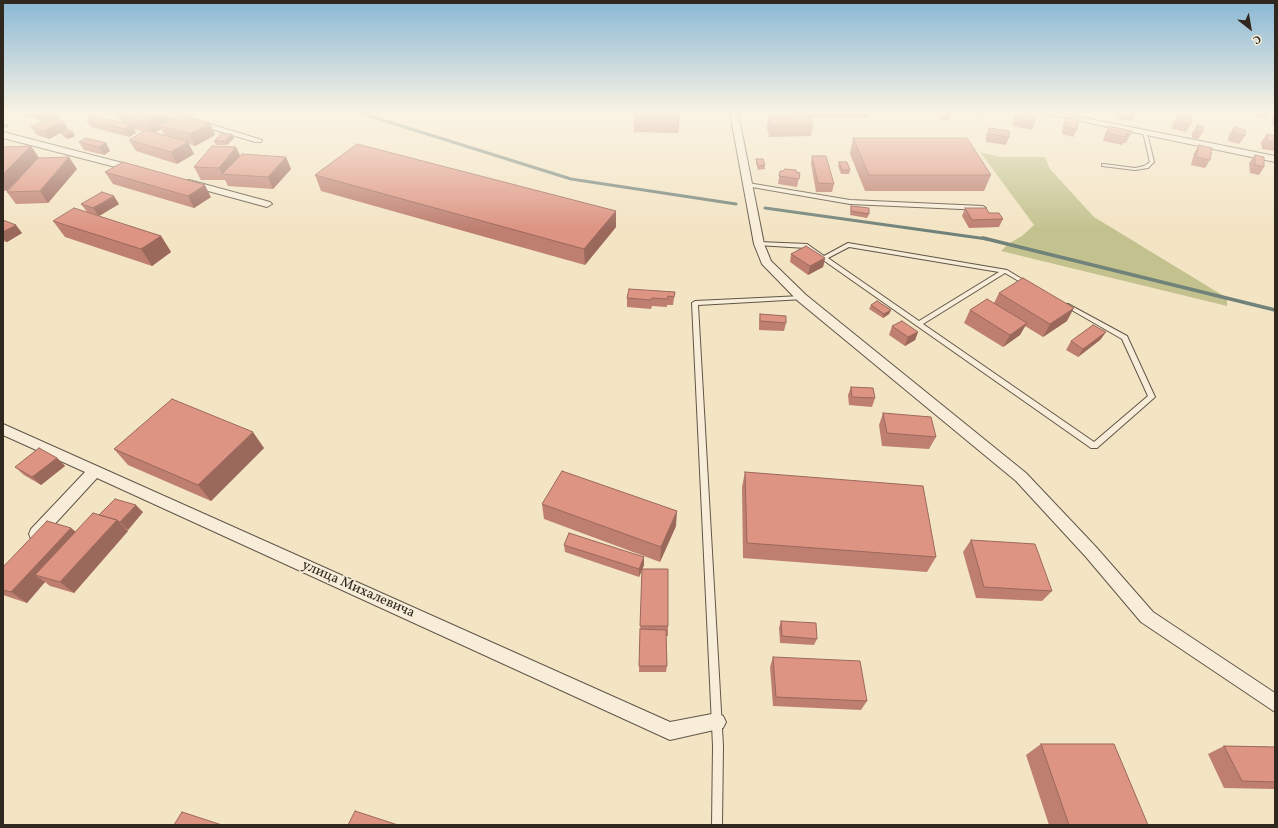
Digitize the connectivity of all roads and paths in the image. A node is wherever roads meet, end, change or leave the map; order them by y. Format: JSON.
{"nodes":[{"id":1,"x":79,"y":152,"type":"edge"},
{"id":2,"x":742,"y":152,"type":"edge"},
{"id":3,"x":1149,"y":152,"type":"edge"},
{"id":4,"x":1238,"y":152,"type":"edge"},
{"id":5,"x":1275,"y":159,"type":"edge"},
{"id":6,"x":1104,"y":165,"type":"dead end"},
{"id":7,"x":146,"y":172,"type":"edge"},
{"id":8,"x":176,"y":180,"type":"edge"},
{"id":9,"x":748,"y":185,"type":"junction"},
{"id":10,"x":267,"y":204,"type":"dead end"},
{"id":11,"x":983,"y":208,"type":"edge"},
{"id":12,"x":759,"y":244,"type":"junction"},
{"id":13,"x":824,"y":258,"type":"junction"},
{"id":14,"x":1005,"y":271,"type":"junction"},
{"id":15,"x":1038,"y":290,"type":"edge"},
{"id":16,"x":802,"y":298,"type":"junction"},
{"id":17,"x":1058,"y":301,"type":"edge"},
{"id":18,"x":918,"y":324,"type":"junction"},
{"id":19,"x":3,"y":429,"type":"edge"},
{"id":20,"x":94,"y":471,"type":"junction"},
{"id":21,"x":24,"y":546,"type":"edge"},
{"id":22,"x":1275,"y":703,"type":"edge"},
{"id":23,"x":717,"y":722,"type":"junction"},
{"id":24,"x":717,"y":825,"type":"edge"}],
"edges":[{"from":1,"to":7,"type":"street"},
{"from":2,"to":9,"type":"street"},
{"from":3,"to":6,"type":"lane"},
{"from":4,"to":5,"type":"street"},
{"from":8,"to":10,"type":"street"},
{"from":9,"to":11,"type":"lane"},
{"from":9,"to":12,"type":"street"},
{"from":12,"to":13,"type":"lane"},
{"from":12,"to":16,"type":"street"},
{"from":13,"to":14,"type":"lane"},
{"from":13,"to":18,"type":"lane"},
{"from":14,"to":15,"type":"lane"},
{"from":14,"to":18,"type":"lane"},
{"from":16,"to":22,"type":"street"},
{"from":16,"to":23,"type":"lane"},
{"from":17,"to":18,"type":"lane"},
{"from":19,"to":20,"type":"street","name":"улица Михалевича"},
{"from":20,"to":21,"type":"street"},
{"from":20,"to":23,"type":"street","name":"улица Михалевича"},
{"from":23,"to":24,"type":"lane"}]}
